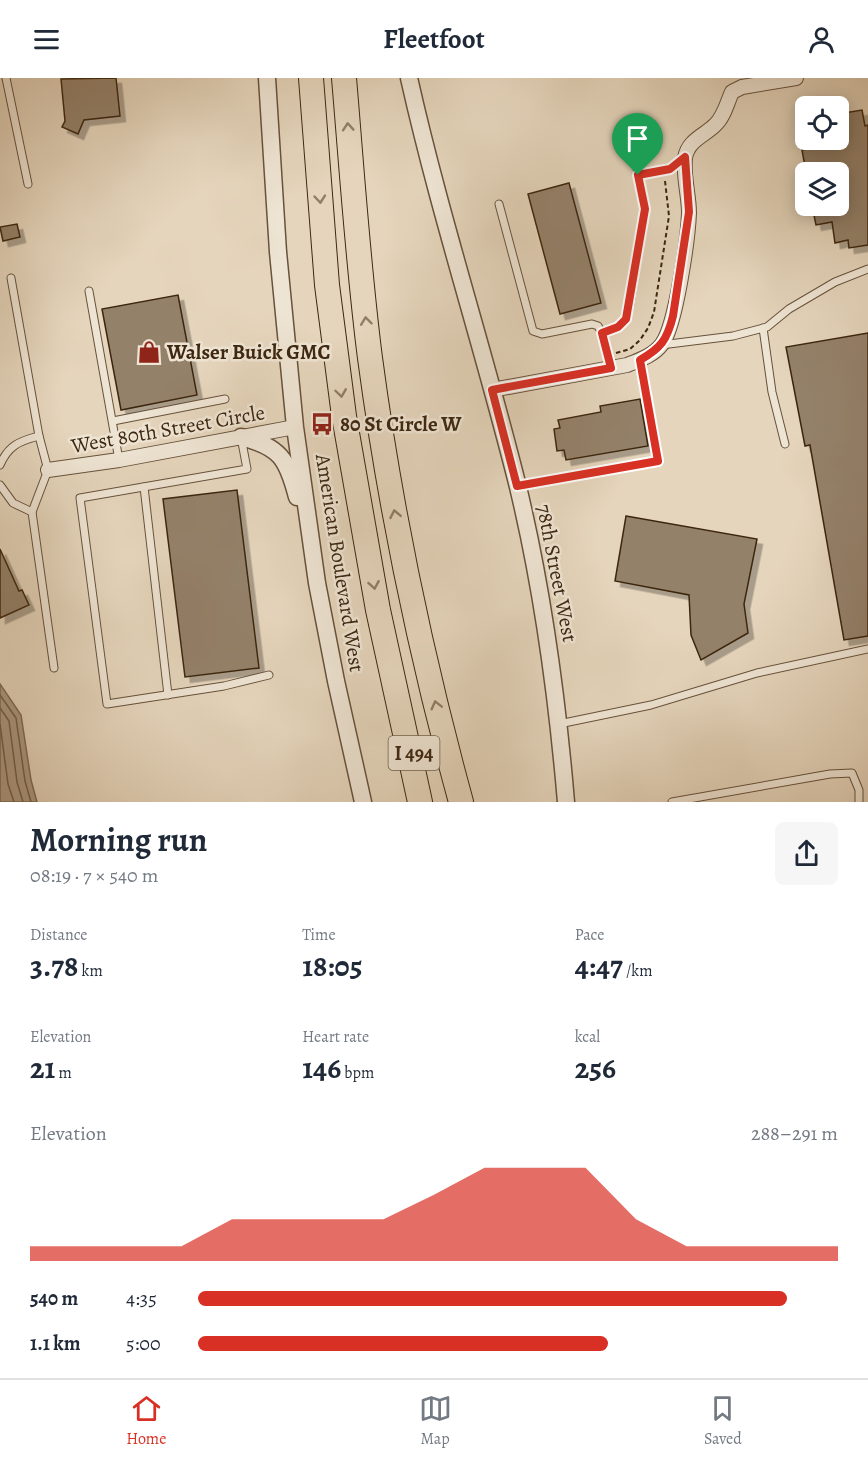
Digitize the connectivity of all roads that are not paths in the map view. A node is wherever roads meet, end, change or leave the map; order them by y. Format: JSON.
{"nodes":[{"id":1,"x":6,"y":78,"type":"edge"},
{"id":2,"x":267,"y":78,"type":"edge"},
{"id":3,"x":310,"y":78,"type":"edge"},
{"id":4,"x":344,"y":78,"type":"edge"},
{"id":5,"x":409,"y":78,"type":"edge"},
{"id":6,"x":728,"y":78,"type":"edge"},
{"id":7,"x":796,"y":78,"type":"edge"},
{"id":8,"x":732,"y":93,"type":"junction"},
{"id":9,"x":685,"y":157,"type":"junction"},
{"id":10,"x":636,"y":164,"type":"dead end"},
{"id":11,"x":638,"y":175,"type":"junction"},
{"id":12,"x":28,"y":184,"type":"dead end"},
{"id":13,"x":499,"y":204,"type":"dead end"},
{"id":14,"x":868,"y":269,"type":"edge"},
{"id":15,"x":11,"y":278,"type":"dead end"},
{"id":16,"x":89,"y":291,"type":"dead end"},
{"id":17,"x":763,"y":328,"type":"junction"},
{"id":18,"x":602,"y":333,"type":"junction"},
{"id":19,"x":661,"y":345,"type":"junction"},
{"id":20,"x":640,"y":360,"type":"junction"},
{"id":21,"x":611,"y":368,"type":"junction"},
{"id":22,"x":492,"y":390,"type":"junction"},
{"id":23,"x":225,"y":399,"type":"dead end"},
{"id":24,"x":113,"y":421,"type":"junction"},
{"id":25,"x":295,"y":427,"type":"junction"},
{"id":26,"x":39,"y":436,"type":"junction"},
{"id":27,"x":241,"y":437,"type":"junction"},
{"id":28,"x":785,"y":444,"type":"dead end"},
{"id":29,"x":119,"y":460,"type":"junction"},
{"id":30,"x":0,"y":465,"type":"edge"},
{"id":31,"x":48,"y":470,"type":"junction"},
{"id":32,"x":0,"y":485,"type":"edge"},
{"id":33,"x":517,"y":486,"type":"junction"},
{"id":34,"x":144,"y":487,"type":"junction"},
{"id":35,"x":32,"y":512,"type":"junction"},
{"id":36,"x":315,"y":568,"type":"junction"},
{"id":37,"x":868,"y":649,"type":"edge"},
{"id":38,"x":54,"y":668,"type":"dead end"},
{"id":39,"x":269,"y":675,"type":"dead end"},
{"id":40,"x":168,"y":695,"type":"junction"},
{"id":41,"x":400,"y":705,"type":"junction"},
{"id":42,"x":558,"y":724,"type":"junction"},
{"id":43,"x":363,"y":802,"type":"edge"},
{"id":44,"x":420,"y":802,"type":"edge"},
{"id":45,"x":429,"y":802,"type":"edge"},
{"id":46,"x":461,"y":802,"type":"edge"},
{"id":47,"x":566,"y":802,"type":"edge"},
{"id":48,"x":672,"y":802,"type":"edge"},
{"id":49,"x":859,"y":802,"type":"edge"}],
"edges":[{"from":1,"to":12,"type":"lane"},
{"from":2,"to":25,"type":"street","name":"American Boulevard West"},
{"from":3,"to":41,"type":"highway","number":"I 494","one_way":true},
{"from":46,"to":4,"type":"highway","number":"I 494","one_way":true},
{"from":5,"to":22,"type":"street","name":"78th Street West"},
{"from":6,"to":8,"type":"street"},
{"from":7,"to":8,"type":"street"},
{"from":8,"to":9,"type":"street"},
{"from":9,"to":11,"type":"lane"},
{"from":9,"to":19,"type":"street"},
{"from":10,"to":11,"type":"lane"},
{"from":11,"to":18,"type":"lane"},
{"from":13,"to":18,"type":"lane"},
{"from":14,"to":17,"type":"lane"},
{"from":15,"to":26,"type":"lane"},
{"from":16,"to":24,"type":"lane"},
{"from":17,"to":19,"type":"lane"},
{"from":17,"to":28,"type":"lane"},
{"from":18,"to":21,"type":"lane"},
{"from":19,"to":20,"type":"street"},
{"from":20,"to":21,"type":"street"},
{"from":20,"to":33,"type":"lane"},
{"from":21,"to":22,"type":"street"},
{"from":22,"to":33,"type":"street","name":"78th Street West"},
{"from":23,"to":24,"type":"lane"},
{"from":24,"to":29,"type":"lane"},
{"from":25,"to":27,"type":"street","name":"West 80th Street Circle"},
{"from":25,"to":36,"type":"street","name":"American Boulevard West"},
{"from":26,"to":30,"type":"lane"},
{"from":26,"to":31,"type":"lane"},
{"from":27,"to":29,"type":"street","name":"West 80th Street Circle"},
{"from":27,"to":34,"type":"lane"},
{"from":27,"to":36,"type":"street"},
{"from":29,"to":31,"type":"street","name":"West 80th Street Circle"},
{"from":31,"to":35,"type":"lane"},
{"from":32,"to":35,"type":"lane"},
{"from":33,"to":42,"type":"street","name":"78th Street West"},
{"from":34,"to":40,"type":"lane"},
{"from":34,"to":40,"type":"lane"},
{"from":35,"to":38,"type":"lane"},
{"from":36,"to":43,"type":"street","name":"American Boulevard West"},
{"from":37,"to":42,"type":"lane"},
{"from":39,"to":40,"type":"lane"},
{"from":41,"to":44,"type":"highway"},
{"from":41,"to":45,"type":"highway","number":"I 494"},
{"from":42,"to":47,"type":"street","name":"78th Street West"},
{"from":48,"to":49,"type":"lane"}]}
